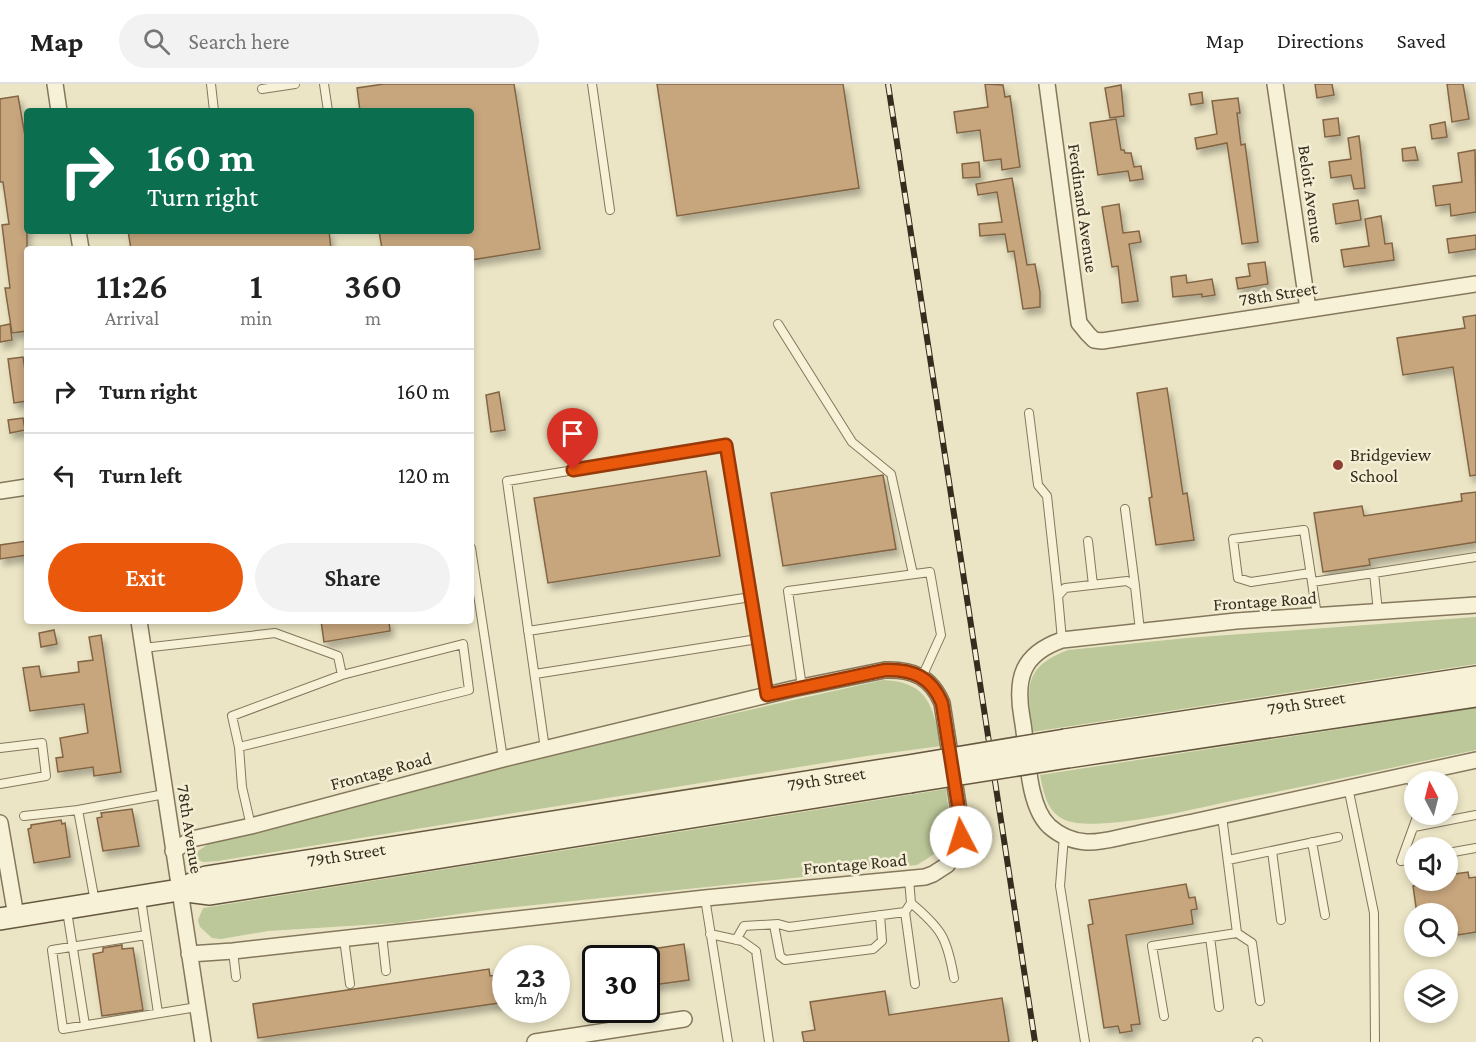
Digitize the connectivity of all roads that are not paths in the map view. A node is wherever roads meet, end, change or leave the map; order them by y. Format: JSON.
{"nodes":[{"id":1,"x":55,"y":84,"type":"edge"},
{"id":2,"x":210,"y":84,"type":"edge"},
{"id":3,"x":295,"y":84,"type":"edge"},
{"id":4,"x":324,"y":84,"type":"edge"},
{"id":5,"x":591,"y":84,"type":"edge"},
{"id":6,"x":1047,"y":84,"type":"edge"},
{"id":7,"x":1275,"y":84,"type":"edge"},
{"id":8,"x":262,"y":89,"type":"dead end"},
{"id":9,"x":59,"y":108,"type":"edge"},
{"id":10,"x":214,"y":108,"type":"edge"},
{"id":11,"x":328,"y":108,"type":"edge"},
{"id":12,"x":610,"y":210,"type":"dead end"},
{"id":13,"x":1476,"y":284,"type":"edge"},
{"id":14,"x":1308,"y":309,"type":"junction"},
{"id":15,"x":778,"y":324,"type":"dead end"},
{"id":16,"x":1088,"y":334,"type":"joint"},
{"id":17,"x":1029,"y":413,"type":"dead end"},
{"id":18,"x":24,"y":487,"type":"edge"},
{"id":19,"x":0,"y":491,"type":"edge"},
{"id":20,"x":1125,"y":509,"type":"dead end"},
{"id":21,"x":1088,"y":541,"type":"dead end"},
{"id":22,"x":1476,"y":557,"type":"edge"},
{"id":23,"x":474,"y":568,"type":"edge"},
{"id":24,"x":1310,"y":573,"type":"junction"},
{"id":25,"x":1374,"y":573,"type":"junction"},
{"id":26,"x":913,"y":574,"type":"junction"},
{"id":27,"x":1312,"y":582,"type":"junction"},
{"id":28,"x":1093,"y":585,"type":"junction"},
{"id":29,"x":1136,"y":586,"type":"junction"},
{"id":30,"x":1058,"y":596,"type":"junction"},
{"id":31,"x":751,"y":597,"type":"junction"},
{"id":32,"x":1476,"y":605,"type":"edge"},
{"id":33,"x":1378,"y":612,"type":"junction"},
{"id":34,"x":1317,"y":616,"type":"junction"},
{"id":35,"x":139,"y":624,"type":"edge"},
{"id":36,"x":528,"y":631,"type":"junction"},
{"id":37,"x":1140,"y":631,"type":"junction"},
{"id":38,"x":758,"y":639,"type":"junction"},
{"id":39,"x":1062,"y":640,"type":"junction"},
{"id":40,"x":143,"y":648,"type":"junction"},
{"id":41,"x":535,"y":674,"type":"junction"},
{"id":42,"x":342,"y":675,"type":"junction"},
{"id":43,"x":1476,"y":677,"type":"edge"},
{"id":44,"x":922,"y":678,"type":"junction"},
{"id":45,"x":802,"y":687,"type":"junction"},
{"id":46,"x":767,"y":695,"type":"junction"},
{"id":47,"x":1476,"y":696,"type":"edge"},
{"id":48,"x":239,"y":747,"type":"junction"},
{"id":49,"x":0,"y":748,"type":"edge"},
{"id":50,"x":545,"y":749,"type":"junction"},
{"id":51,"x":1066,"y":749,"type":"junction"},
{"id":52,"x":503,"y":759,"type":"junction"},
{"id":53,"x":1476,"y":760,"type":"edge"},
{"id":54,"x":1424,"y":771,"type":"edge"},
{"id":55,"x":1404,"y":775,"type":"edge"},
{"id":56,"x":0,"y":784,"type":"edge"},
{"id":57,"x":1348,"y":787,"type":"junction"},
{"id":58,"x":165,"y":794,"type":"junction"},
{"id":59,"x":78,"y":810,"type":"junction"},
{"id":60,"x":1476,"y":815,"type":"edge"},
{"id":61,"x":24,"y":816,"type":"dead end"},
{"id":62,"x":1222,"y":816,"type":"junction"},
{"id":63,"x":0,"y":823,"type":"edge"},
{"id":64,"x":251,"y":826,"type":"junction"},
{"id":65,"x":1414,"y":827,"type":"joint"},
{"id":66,"x":1064,"y":836,"type":"junction"},
{"id":67,"x":1338,"y":837,"type":"dead end"},
{"id":68,"x":1410,"y":837,"type":"edge"},
{"id":69,"x":1312,"y":842,"type":"junction"},
{"id":70,"x":1476,"y":848,"type":"edge"},
{"id":71,"x":174,"y":851,"type":"junction"},
{"id":72,"x":1272,"y":851,"type":"junction"},
{"id":73,"x":1458,"y":851,"type":"edge"},
{"id":74,"x":1228,"y":860,"type":"junction"},
{"id":75,"x":909,"y":879,"type":"junction"},
{"id":76,"x":179,"y":890,"type":"junction"},
{"id":77,"x":141,"y":896,"type":"junction"},
{"id":78,"x":705,"y":898,"type":"junction"},
{"id":79,"x":95,"y":903,"type":"junction"},
{"id":80,"x":911,"y":903,"type":"junction"},
{"id":81,"x":67,"y":908,"type":"junction"},
{"id":82,"x":905,"y":912,"type":"junction"},
{"id":83,"x":880,"y":915,"type":"junction"},
{"id":84,"x":1325,"y":915,"type":"dead end"},
{"id":85,"x":8,"y":917,"type":"edge"},
{"id":86,"x":1281,"y":920,"type":"dead end"},
{"id":87,"x":774,"y":925,"type":"junction"},
{"id":88,"x":1237,"y":933,"type":"junction"},
{"id":89,"x":710,"y":934,"type":"junction"},
{"id":90,"x":146,"y":935,"type":"junction"},
{"id":91,"x":382,"y":935,"type":"junction"},
{"id":92,"x":1210,"y":937,"type":"junction"},
{"id":93,"x":344,"y":939,"type":"junction"},
{"id":94,"x":736,"y":940,"type":"junction"},
{"id":95,"x":73,"y":946,"type":"junction"},
{"id":96,"x":233,"y":951,"type":"junction"},
{"id":97,"x":189,"y":954,"type":"junction"},
{"id":98,"x":386,"y":971,"type":"dead end"},
{"id":99,"x":236,"y":977,"type":"dead end"},
{"id":100,"x":954,"y":978,"type":"dead end"},
{"id":101,"x":350,"y":984,"type":"dead end"},
{"id":102,"x":915,"y":984,"type":"dead end"},
{"id":103,"x":1260,"y":1001,"type":"dead end"},
{"id":104,"x":197,"y":1006,"type":"junction"},
{"id":105,"x":1219,"y":1007,"type":"dead end"},
{"id":106,"x":158,"y":1013,"type":"junction"},
{"id":107,"x":1164,"y":1016,"type":"dead end"},
{"id":108,"x":684,"y":1019,"type":"dead end"},
{"id":109,"x":85,"y":1025,"type":"junction"},
{"id":110,"x":203,"y":1042,"type":"edge"},
{"id":111,"x":534,"y":1042,"type":"edge"},
{"id":112,"x":728,"y":1042,"type":"edge"},
{"id":113,"x":769,"y":1042,"type":"edge"},
{"id":114,"x":1085,"y":1042,"type":"edge"},
{"id":115,"x":1375,"y":1042,"type":"edge"}],
"edges":[{"from":1,"to":9,"type":"street"},
{"from":2,"to":10,"type":"lane"},
{"from":3,"to":8,"type":"lane"},
{"from":4,"to":11,"type":"lane"},
{"from":5,"to":12,"type":"lane"},
{"from":6,"to":16,"type":"street","name":"Ferdinand Avenue"},
{"from":7,"to":14,"type":"street","name":"Beloit Avenue"},
{"from":13,"to":14,"type":"street","name":"78th Street"},
{"from":14,"to":16,"type":"street","name":"78th Street"},
{"from":15,"to":26,"type":"lane"},
{"from":17,"to":30,"type":"lane"},
{"from":18,"to":19,"type":"street"},
{"from":20,"to":29,"type":"lane"},
{"from":21,"to":28,"type":"lane"},
{"from":22,"to":25,"type":"lane"},
{"from":23,"to":52,"type":"lane"},
{"from":24,"to":24,"type":"lane"},
{"from":24,"to":27,"type":"lane"},
{"from":25,"to":27,"type":"lane"},
{"from":25,"to":33,"type":"lane"},
{"from":26,"to":44,"type":"lane"},
{"from":26,"to":45,"type":"lane"},
{"from":27,"to":34,"type":"lane"},
{"from":28,"to":29,"type":"lane"},
{"from":28,"to":30,"type":"lane"},
{"from":29,"to":37,"type":"lane"},
{"from":30,"to":39,"type":"lane"},
{"from":31,"to":36,"type":"lane"},
{"from":31,"to":36,"type":"lane"},
{"from":31,"to":38,"type":"lane"},
{"from":32,"to":33,"type":"street","name":"Frontage Road"},
{"from":33,"to":34,"type":"street","name":"Frontage Road"},
{"from":34,"to":37,"type":"street","name":"Frontage Road"},
{"from":35,"to":40,"type":"street","name":"78th Avenue"},
{"from":36,"to":41,"type":"lane"},
{"from":37,"to":39,"type":"street","name":"Frontage Road"},
{"from":38,"to":41,"type":"lane"},
{"from":38,"to":46,"type":"lane"},
{"from":39,"to":66,"type":"street","name":"Frontage Road"},
{"from":40,"to":42,"type":"lane"},
{"from":40,"to":58,"type":"street","name":"78th Avenue"},
{"from":41,"to":50,"type":"lane"},
{"from":42,"to":48,"type":"lane"},
{"from":42,"to":48,"type":"lane"},
{"from":43,"to":51,"type":"main road","name":"79th Street"},
{"from":44,"to":45,"type":"street","name":"Frontage Road"},
{"from":44,"to":75,"type":"street","name":"Frontage Road"},
{"from":45,"to":46,"type":"street","name":"Frontage Road"},
{"from":46,"to":50,"type":"street","name":"Frontage Road"},
{"from":47,"to":51,"type":"main road","name":"79th Street"},
{"from":48,"to":64,"type":"lane"},
{"from":49,"to":56,"type":"lane"},
{"from":50,"to":52,"type":"street","name":"Frontage Road"},
{"from":51,"to":76,"type":"main road","name":"79th Street","bridge":true},
{"from":52,"to":64,"type":"street","name":"Frontage Road"},
{"from":53,"to":54,"type":"street","name":"Frontage Road"},
{"from":55,"to":57,"type":"street","name":"Frontage Road"},
{"from":57,"to":62,"type":"street","name":"Frontage Road"},
{"from":57,"to":115,"type":"lane"},
{"from":58,"to":59,"type":"lane"},
{"from":58,"to":71,"type":"street","name":"78th Avenue"},
{"from":59,"to":61,"type":"lane"},
{"from":59,"to":79,"type":"lane"},
{"from":60,"to":65,"type":"lane"},
{"from":62,"to":66,"type":"street","name":"Frontage Road"},
{"from":62,"to":74,"type":"lane"},
{"from":63,"to":85,"type":"street"},
{"from":64,"to":71,"type":"street","name":"Frontage Road"},
{"from":65,"to":68,"type":"lane"},
{"from":66,"to":114,"type":"lane"},
{"from":67,"to":69,"type":"lane"},
{"from":69,"to":72,"type":"lane"},
{"from":69,"to":84,"type":"lane"},
{"from":70,"to":73,"type":"lane"},
{"from":71,"to":76,"type":"street","name":"78th Avenue"},
{"from":72,"to":74,"type":"lane"},
{"from":72,"to":86,"type":"lane"},
{"from":74,"to":88,"type":"lane"},
{"from":75,"to":78,"type":"street","name":"Frontage Road"},
{"from":75,"to":80,"type":"lane"},
{"from":76,"to":77,"type":"main road","name":"79th Street"},
{"from":76,"to":97,"type":"street","name":"78th Avenue"},
{"from":77,"to":79,"type":"main road","name":"79th Street"},
{"from":77,"to":90,"type":"lane"},
{"from":78,"to":89,"type":"lane"},
{"from":78,"to":91,"type":"street","name":"Frontage Road"},
{"from":79,"to":81,"type":"main road","name":"79th Street"},
{"from":80,"to":82,"type":"lane"},
{"from":80,"to":100,"type":"lane"},
{"from":81,"to":85,"type":"main road","name":"79th Street"},
{"from":81,"to":95,"type":"lane"},
{"from":82,"to":83,"type":"lane"},
{"from":82,"to":102,"type":"lane"},
{"from":83,"to":87,"type":"lane"},
{"from":83,"to":87,"type":"lane"},
{"from":87,"to":94,"type":"lane"},
{"from":88,"to":92,"type":"lane"},
{"from":88,"to":103,"type":"lane"},
{"from":89,"to":94,"type":"lane"},
{"from":89,"to":112,"type":"lane"},
{"from":90,"to":95,"type":"lane"},
{"from":90,"to":106,"type":"lane"},
{"from":91,"to":93,"type":"street","name":"Frontage Road"},
{"from":91,"to":98,"type":"lane"},
{"from":92,"to":105,"type":"lane"},
{"from":92,"to":107,"type":"lane"},
{"from":93,"to":96,"type":"street","name":"Frontage Road"},
{"from":93,"to":101,"type":"lane"},
{"from":94,"to":113,"type":"lane"},
{"from":95,"to":109,"type":"lane"},
{"from":95,"to":109,"type":"lane"},
{"from":96,"to":97,"type":"street","name":"Frontage Road"},
{"from":96,"to":99,"type":"lane"},
{"from":97,"to":104,"type":"street","name":"78th Avenue"},
{"from":104,"to":106,"type":"lane"},
{"from":104,"to":110,"type":"street","name":"78th Avenue"},
{"from":106,"to":109,"type":"lane"},
{"from":108,"to":111,"type":"street"}]}
